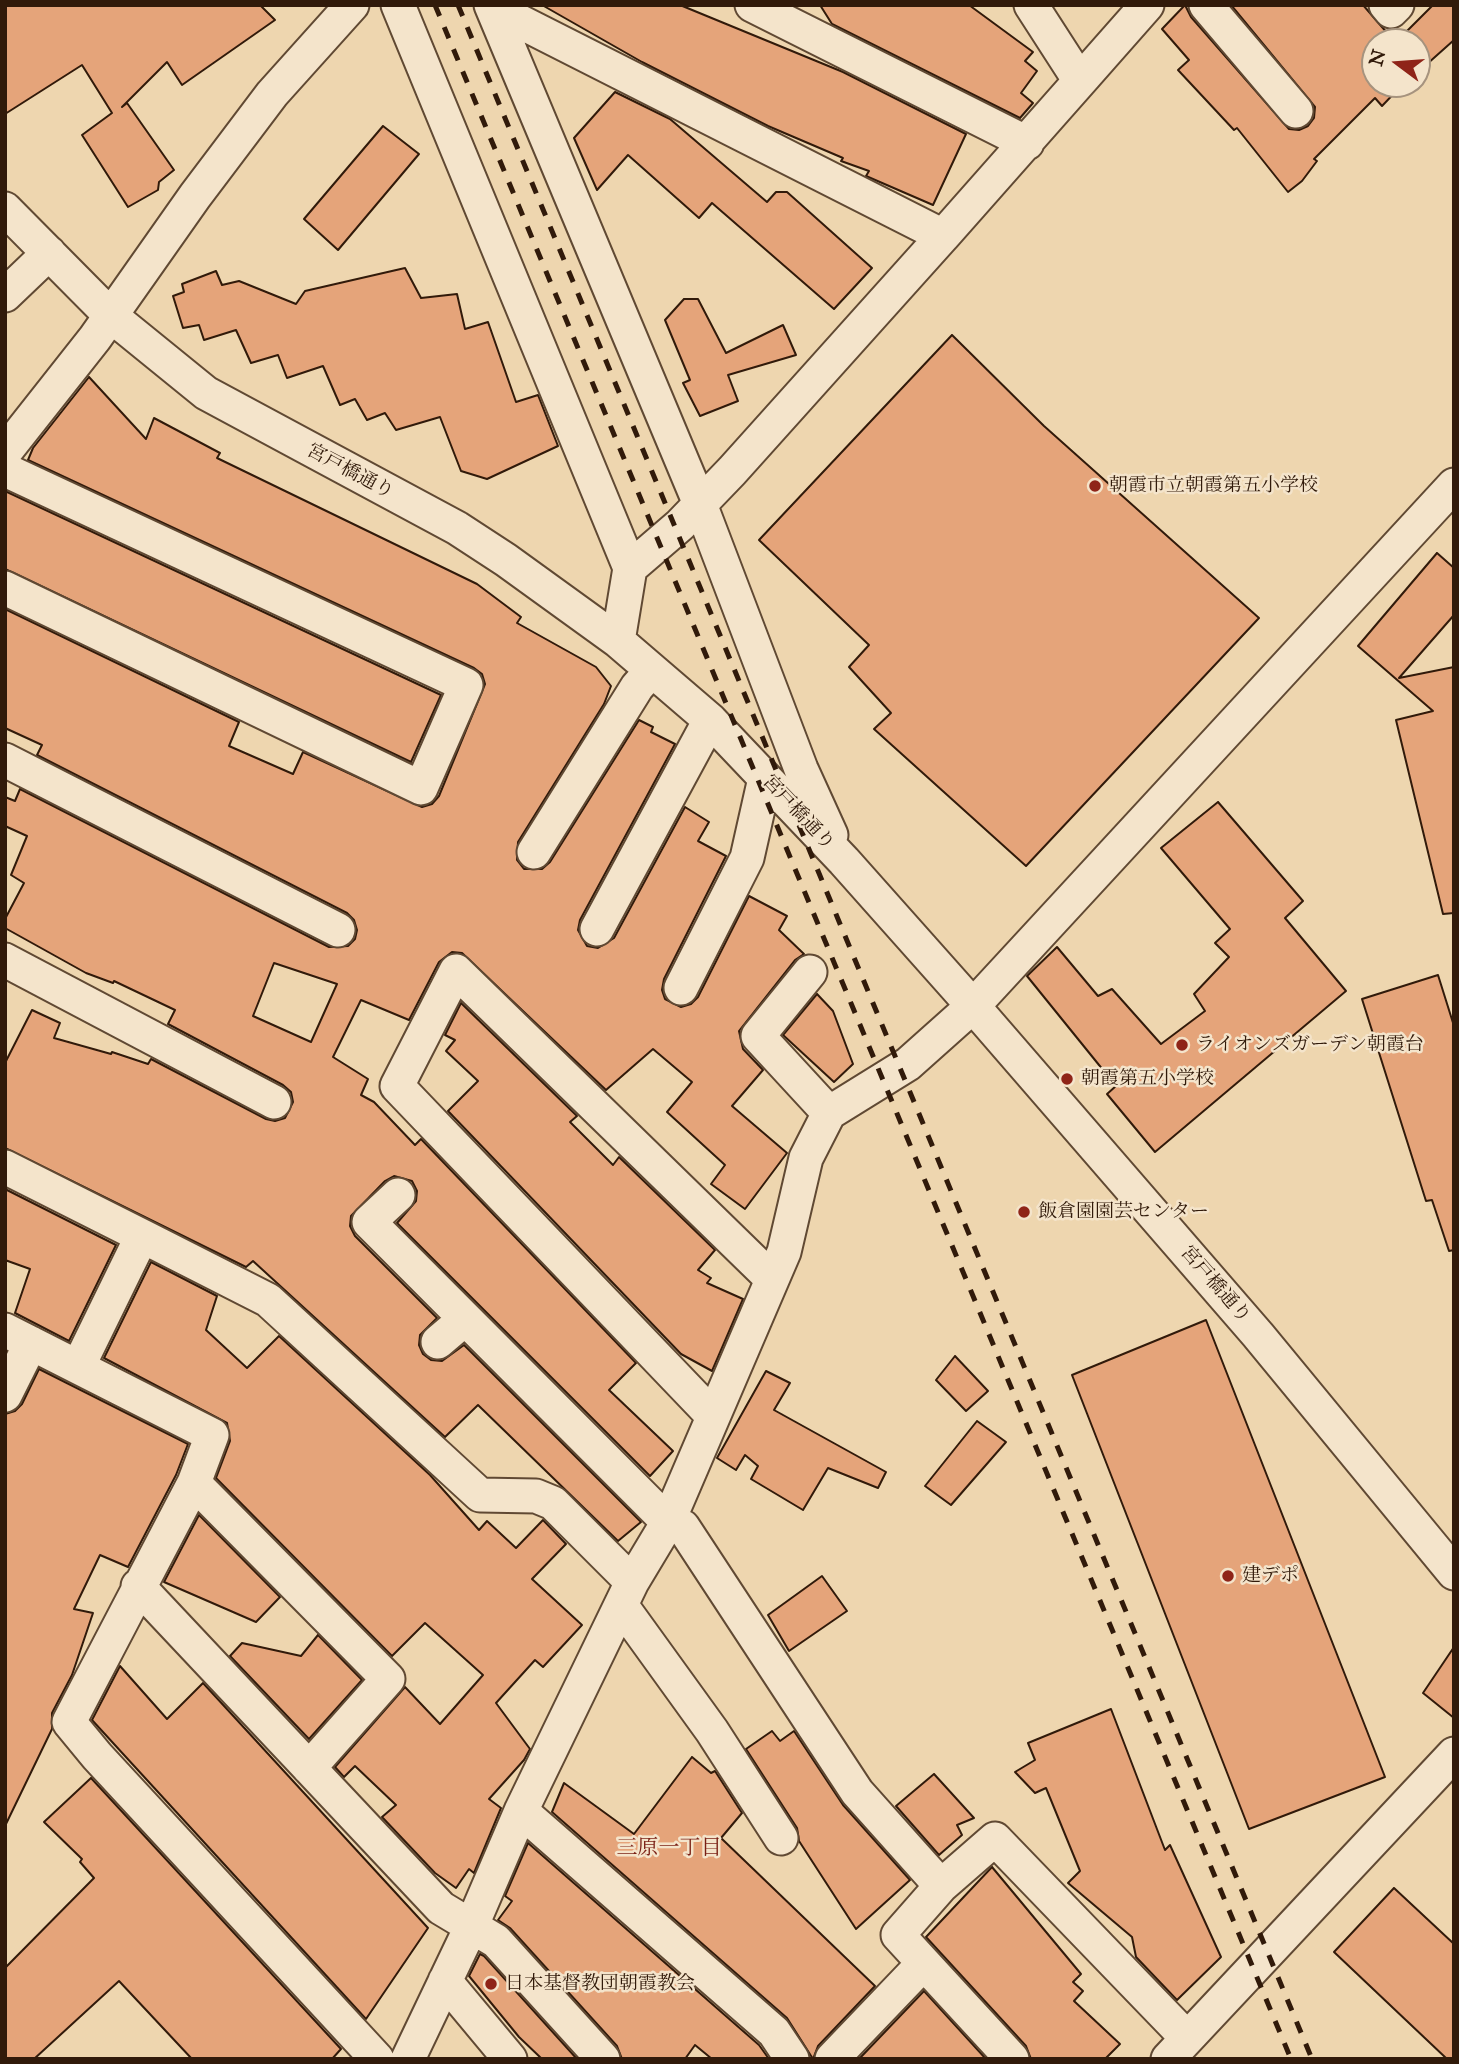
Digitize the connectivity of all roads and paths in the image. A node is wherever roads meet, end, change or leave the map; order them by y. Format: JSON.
{"nodes":[{"id":1,"x":352,"y":5,"type":"edge"},
{"id":2,"x":398,"y":5,"type":"edge"},
{"id":3,"x":752,"y":5,"type":"edge"},
{"id":4,"x":1031,"y":5,"type":"edge"},
{"id":5,"x":1147,"y":5,"type":"edge"},
{"id":6,"x":1206,"y":5,"type":"edge"},
{"id":7,"x":1385,"y":5,"type":"edge"},
{"id":8,"x":1397,"y":5,"type":"edge"},
{"id":9,"x":492,"y":7,"type":"edge"},
{"id":10,"x":1080,"y":81,"type":"junction"},
{"id":11,"x":1296,"y":111,"type":"dead end"},
{"id":12,"x":1027,"y":143,"type":"junction"},
{"id":13,"x":5,"y":209,"type":"edge"},
{"id":14,"x":943,"y":236,"type":"junction"},
{"id":15,"x":49,"y":253,"type":"junction"},
{"id":16,"x":5,"y":295,"type":"edge"},
{"id":17,"x":110,"y":315,"type":"junction"},
{"id":18,"x":5,"y":452,"type":"edge"},
{"id":19,"x":5,"y":470,"type":"edge"},
{"id":20,"x":1454,"y":485,"type":"edge"},
{"id":21,"x":701,"y":504,"type":"junction"},
{"id":22,"x":630,"y":568,"type":"junction"},
{"id":23,"x":5,"y":588,"type":"edge"},
{"id":24,"x":618,"y":641,"type":"junction"},
{"id":25,"x":651,"y":671,"type":"junction"},
{"id":26,"x":709,"y":720,"type":"junction"},
{"id":27,"x":5,"y":760,"type":"edge"},
{"id":28,"x":765,"y":778,"type":"junction"},
{"id":29,"x":534,"y":852,"type":"dead end"},
{"id":30,"x":844,"y":862,"type":"junction"},
{"id":31,"x":597,"y":929,"type":"dead end"},
{"id":32,"x":338,"y":930,"type":"dead end"},
{"id":33,"x":5,"y":960,"type":"edge"},
{"id":34,"x":810,"y":972,"type":"dead end"},
{"id":35,"x":681,"y":988,"type":"dead end"},
{"id":36,"x":973,"y":1006,"type":"junction"},
{"id":37,"x":274,"y":1102,"type":"dead end"},
{"id":38,"x":829,"y":1113,"type":"junction"},
{"id":39,"x":5,"y":1167,"type":"edge"},
{"id":40,"x":398,"y":1195,"type":"dead end"},
{"id":41,"x":142,"y":1236,"type":"junction"},
{"id":42,"x":772,"y":1279,"type":"junction"},
{"id":43,"x":466,"y":1319,"type":"junction"},
{"id":44,"x":18,"y":1337,"type":"edge"},
{"id":45,"x":438,"y":1342,"type":"dead end"},
{"id":46,"x":78,"y":1367,"type":"junction"},
{"id":47,"x":5,"y":1395,"type":"edge"},
{"id":48,"x":712,"y":1415,"type":"junction"},
{"id":49,"x":194,"y":1483,"type":"junction"},
{"id":50,"x":668,"y":1522,"type":"junction"},
{"id":51,"x":1454,"y":1573,"type":"edge"},
{"id":52,"x":138,"y":1586,"type":"junction"},
{"id":53,"x":626,"y":1594,"type":"junction"},
{"id":54,"x":1454,"y":1754,"type":"edge"},
{"id":55,"x":309,"y":1768,"type":"junction"},
{"id":56,"x":521,"y":1811,"type":"junction"},
{"id":57,"x":781,"y":1838,"type":"dead end"},
{"id":58,"x":941,"y":1886,"type":"junction"},
{"id":59,"x":472,"y":1925,"type":"junction"},
{"id":60,"x":922,"y":1965,"type":"junction"},
{"id":61,"x":445,"y":1981,"type":"junction"},
{"id":62,"x":1177,"y":2048,"type":"edge"},
{"id":63,"x":377,"y":2059,"type":"edge"},
{"id":64,"x":408,"y":2059,"type":"edge"},
{"id":65,"x":510,"y":2059,"type":"edge"},
{"id":66,"x":603,"y":2059,"type":"edge"},
{"id":67,"x":792,"y":2059,"type":"edge"},
{"id":68,"x":832,"y":2059,"type":"edge"},
{"id":69,"x":1012,"y":2059,"type":"edge"}],
"edges":[{"from":1,"to":17,"type":"street"},
{"from":2,"to":22,"type":"street"},
{"from":3,"to":12,"type":"street"},
{"from":4,"to":10,"type":"street"},
{"from":5,"to":10,"type":"street"},
{"from":6,"to":11,"type":"street"},
{"from":7,"to":8,"type":"street"},
{"from":9,"to":14,"type":"street"},
{"from":9,"to":21,"type":"street"},
{"from":10,"to":12,"type":"street"},
{"from":12,"to":14,"type":"street"},
{"from":13,"to":15,"type":"street","name":"宮戸橋通り"},
{"from":14,"to":21,"type":"street"},
{"from":15,"to":16,"type":"street"},
{"from":15,"to":17,"type":"street","name":"宮戸橋通り"},
{"from":17,"to":18,"type":"street"},
{"from":17,"to":24,"type":"street","name":"宮戸橋通り"},
{"from":19,"to":23,"type":"street"},
{"from":20,"to":36,"type":"street"},
{"from":21,"to":22,"type":"street"},
{"from":21,"to":30,"type":"street"},
{"from":22,"to":24,"type":"street"},
{"from":24,"to":25,"type":"street","name":"宮戸橋通り"},
{"from":25,"to":26,"type":"street","name":"宮戸橋通り"},
{"from":25,"to":29,"type":"street"},
{"from":26,"to":28,"type":"street","name":"宮戸橋通り"},
{"from":26,"to":31,"type":"street"},
{"from":27,"to":32,"type":"street"},
{"from":28,"to":30,"type":"street","name":"宮戸橋通り"},
{"from":28,"to":35,"type":"street"},
{"from":30,"to":36,"type":"street","name":"宮戸橋通り"},
{"from":33,"to":37,"type":"street"},
{"from":34,"to":38,"type":"street"},
{"from":36,"to":38,"type":"street"},
{"from":36,"to":51,"type":"street","name":"宮戸橋通り"},
{"from":38,"to":42,"type":"street"},
{"from":39,"to":41,"type":"street"},
{"from":40,"to":43,"type":"street"},
{"from":41,"to":46,"type":"street"},
{"from":41,"to":53,"type":"street"},
{"from":42,"to":48,"type":"street"},
{"from":42,"to":48,"type":"street"},
{"from":43,"to":45,"type":"street"},
{"from":43,"to":50,"type":"street"},
{"from":44,"to":46,"type":"street"},
{"from":44,"to":47,"type":"street"},
{"from":46,"to":49,"type":"street"},
{"from":48,"to":50,"type":"street"},
{"from":49,"to":52,"type":"street"},
{"from":49,"to":55,"type":"street"},
{"from":50,"to":53,"type":"street"},
{"from":50,"to":58,"type":"street"},
{"from":52,"to":55,"type":"street"},
{"from":52,"to":63,"type":"street"},
{"from":53,"to":56,"type":"street"},
{"from":53,"to":57,"type":"street"},
{"from":54,"to":62,"type":"street"},
{"from":55,"to":59,"type":"street"},
{"from":56,"to":59,"type":"street"},
{"from":56,"to":67,"type":"street"},
{"from":58,"to":60,"type":"street"},
{"from":58,"to":62,"type":"street"},
{"from":59,"to":61,"type":"street"},
{"from":59,"to":66,"type":"street"},
{"from":60,"to":68,"type":"street"},
{"from":60,"to":69,"type":"street"},
{"from":61,"to":64,"type":"street"},
{"from":61,"to":65,"type":"street"}]}
